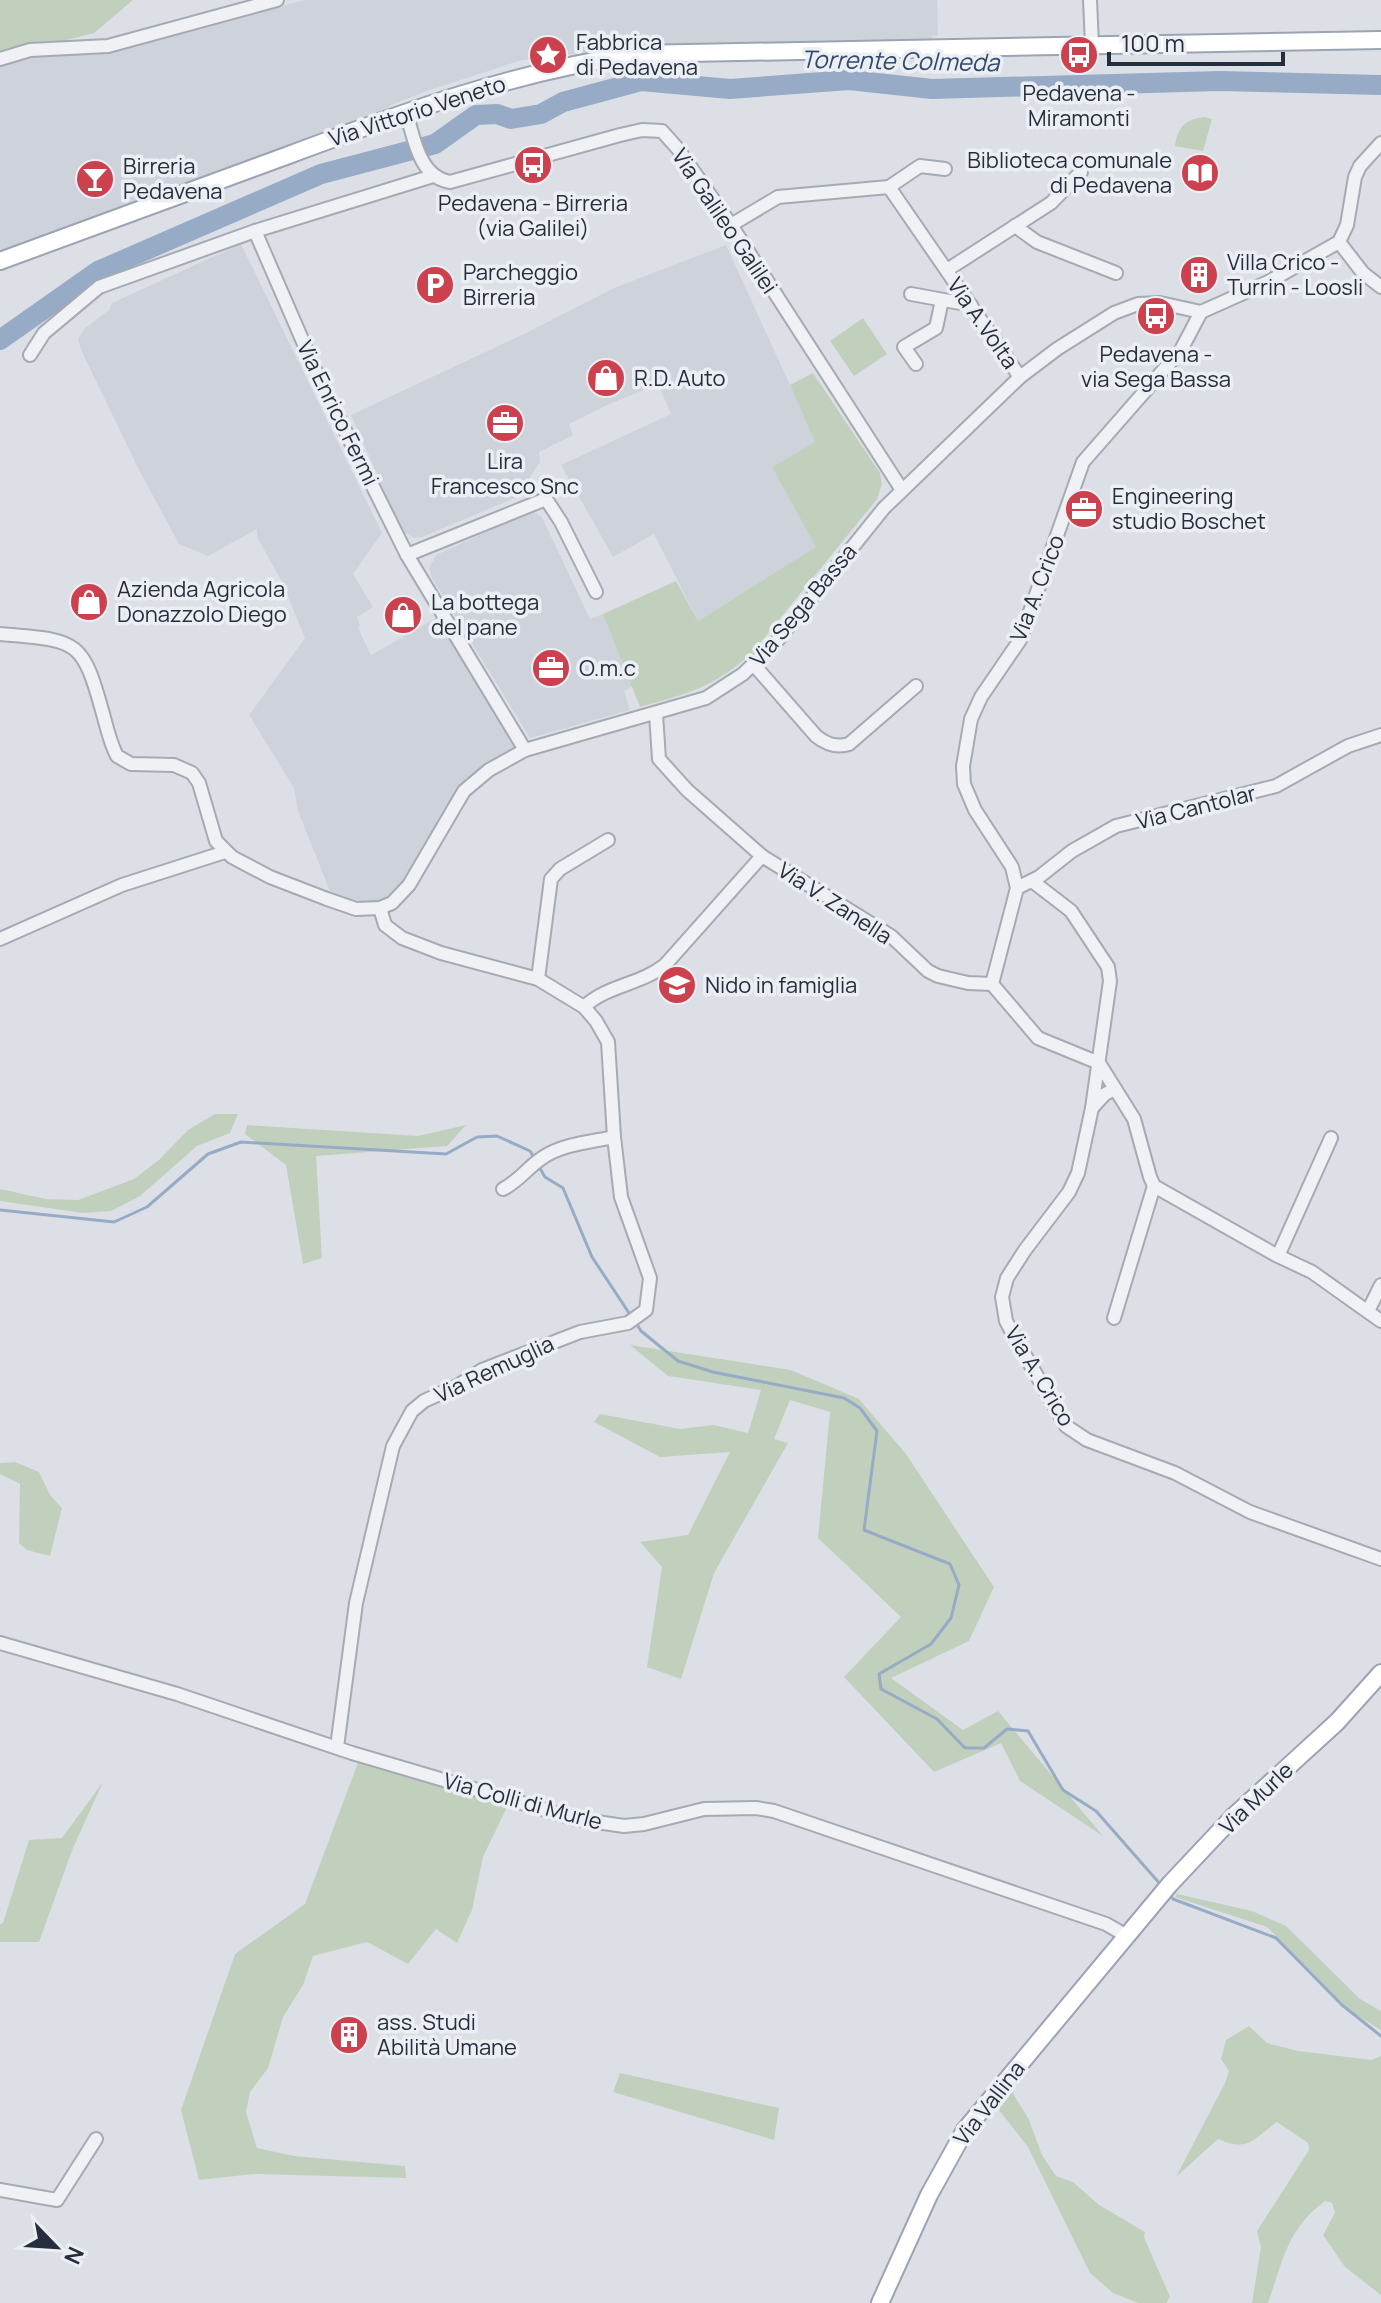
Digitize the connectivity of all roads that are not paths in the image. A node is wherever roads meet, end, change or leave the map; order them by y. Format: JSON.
{"nodes":[{"id":1,"x":277,"y":0,"type":"edge"},
{"id":2,"x":1090,"y":0,"type":"edge"},
{"id":3,"x":1381,"y":40,"type":"edge"},
{"id":4,"x":1092,"y":45,"type":"junction"},
{"id":5,"x":0,"y":59,"type":"edge"},
{"id":6,"x":406,"y":112,"type":"junction"},
{"id":7,"x":1381,"y":143,"type":"edge"},
{"id":8,"x":945,"y":169,"type":"dead end"},
{"id":9,"x":429,"y":172,"type":"junction"},
{"id":10,"x":1081,"y":172,"type":"dead end"},
{"id":11,"x":889,"y":187,"type":"junction"},
{"id":12,"x":731,"y":225,"type":"junction"},
{"id":13,"x":1015,"y":226,"type":"junction"},
{"id":14,"x":255,"y":231,"type":"junction"},
{"id":15,"x":1339,"y":242,"type":"junction"},
{"id":16,"x":0,"y":261,"type":"edge"},
{"id":17,"x":947,"y":270,"type":"junction"},
{"id":18,"x":1116,"y":273,"type":"dead end"},
{"id":19,"x":1381,"y":287,"type":"edge"},
{"id":20,"x":911,"y":294,"type":"dead end"},
{"id":21,"x":942,"y":300,"type":"junction"},
{"id":22,"x":971,"y":305,"type":"junction"},
{"id":23,"x":1201,"y":312,"type":"junction"},
{"id":24,"x":30,"y":355,"type":"dead end"},
{"id":25,"x":916,"y":364,"type":"dead end"},
{"id":26,"x":1020,"y":377,"type":"junction"},
{"id":27,"x":902,"y":490,"type":"junction"},
{"id":28,"x":407,"y":555,"type":"junction"},
{"id":29,"x":596,"y":592,"type":"dead end"},
{"id":30,"x":0,"y":634,"type":"edge"},
{"id":31,"x":754,"y":665,"type":"junction"},
{"id":32,"x":916,"y":686,"type":"dead end"},
{"id":33,"x":656,"y":714,"type":"junction"},
{"id":34,"x":1381,"y":735,"type":"edge"},
{"id":35,"x":525,"y":750,"type":"junction"},
{"id":36,"x":608,"y":840,"type":"dead end"},
{"id":37,"x":225,"y":852,"type":"junction"},
{"id":38,"x":762,"y":856,"type":"junction"},
{"id":39,"x":1032,"y":881,"type":"junction"},
{"id":40,"x":1017,"y":888,"type":"junction"},
{"id":41,"x":380,"y":908,"type":"junction"},
{"id":42,"x":0,"y":939,"type":"edge"},
{"id":43,"x":538,"y":979,"type":"junction"},
{"id":44,"x":992,"y":984,"type":"junction"},
{"id":45,"x":584,"y":1007,"type":"junction"},
{"id":46,"x":1099,"y":1063,"type":"junction"},
{"id":47,"x":1115,"y":1089,"type":"junction"},
{"id":48,"x":1092,"y":1108,"type":"junction"},
{"id":49,"x":614,"y":1137,"type":"junction"},
{"id":50,"x":1331,"y":1138,"type":"dead end"},
{"id":51,"x":1154,"y":1186,"type":"junction"},
{"id":52,"x":503,"y":1189,"type":"dead end"},
{"id":53,"x":1278,"y":1256,"type":"junction"},
{"id":54,"x":1381,"y":1285,"type":"edge"},
{"id":55,"x":1368,"y":1311,"type":"junction"},
{"id":56,"x":1114,"y":1318,"type":"dead end"},
{"id":57,"x":1381,"y":1321,"type":"edge"},
{"id":58,"x":1381,"y":1559,"type":"edge"},
{"id":59,"x":0,"y":1643,"type":"edge"},
{"id":60,"x":1381,"y":1673,"type":"edge"},
{"id":61,"x":337,"y":1747,"type":"junction"},
{"id":62,"x":1134,"y":1926,"type":"junction"},
{"id":63,"x":96,"y":2139,"type":"dead end"},
{"id":64,"x":0,"y":2190,"type":"edge"},
{"id":65,"x":880,"y":2303,"type":"edge"}],
"edges":[{"from":1,"to":5,"type":"street"},
{"from":2,"to":4,"type":"street"},
{"from":3,"to":4,"type":"main road","name":"Via Vittorio Veneto"},
{"from":4,"to":6,"type":"main road","name":"Via Vittorio Veneto"},
{"from":6,"to":9,"type":"street"},
{"from":6,"to":16,"type":"main road","name":"Via Vittorio Veneto"},
{"from":7,"to":15,"type":"street"},
{"from":8,"to":11,"type":"street"},
{"from":9,"to":12,"type":"street","name":"Via Galileo Galilei"},
{"from":9,"to":14,"type":"street"},
{"from":10,"to":13,"type":"street","name":"Via A.Volta"},
{"from":11,"to":12,"type":"street"},
{"from":11,"to":17,"type":"street","name":"Via A.Volta"},
{"from":12,"to":27,"type":"street","name":"Via Galileo Galilei"},
{"from":13,"to":17,"type":"street","name":"Via A.Volta"},
{"from":13,"to":18,"type":"street"},
{"from":14,"to":24,"type":"street"},
{"from":14,"to":28,"type":"street","name":"Via Enrico Fermi"},
{"from":15,"to":19,"type":"street"},
{"from":15,"to":23,"type":"street"},
{"from":17,"to":22,"type":"street","name":"Via A.Volta"},
{"from":20,"to":21,"type":"street"},
{"from":21,"to":22,"type":"street"},
{"from":21,"to":25,"type":"street"},
{"from":22,"to":26,"type":"street","name":"Via A.Volta"},
{"from":23,"to":26,"type":"street","name":"Via Sega Bassa"},
{"from":23,"to":40,"type":"street","name":"Via A. Crico"},
{"from":26,"to":27,"type":"street","name":"Via Sega Bassa"},
{"from":27,"to":31,"type":"street","name":"Via Sega Bassa"},
{"from":28,"to":29,"type":"street"},
{"from":28,"to":35,"type":"street","name":"Via Enrico Fermi"},
{"from":30,"to":37,"type":"street"},
{"from":31,"to":32,"type":"street"},
{"from":31,"to":33,"type":"street","name":"Via Sega Bassa"},
{"from":33,"to":35,"type":"street","name":"Via Sega Bassa"},
{"from":33,"to":38,"type":"street","name":"Via V. Zanella"},
{"from":34,"to":39,"type":"street","name":"Via Cantolar"},
{"from":35,"to":41,"type":"street","name":"Via Sega Bassa"},
{"from":36,"to":43,"type":"street"},
{"from":37,"to":41,"type":"street"},
{"from":37,"to":42,"type":"street"},
{"from":38,"to":44,"type":"street","name":"Via V. Zanella"},
{"from":38,"to":45,"type":"street","name":"Via V. Zanella"},
{"from":39,"to":40,"type":"street","name":"Via Cantolar"},
{"from":39,"to":46,"type":"street","name":"Via A. Crico"},
{"from":40,"to":44,"type":"street"},
{"from":41,"to":43,"type":"street","name":"Via Remuglia"},
{"from":43,"to":45,"type":"street","name":"Via Remuglia"},
{"from":44,"to":46,"type":"street"},
{"from":45,"to":49,"type":"street","name":"Via Remuglia"},
{"from":46,"to":47,"type":"street"},
{"from":46,"to":48,"type":"street","name":"Via A. Crico"},
{"from":47,"to":48,"type":"street"},
{"from":47,"to":51,"type":"street"},
{"from":48,"to":58,"type":"street","name":"Via A. Crico"},
{"from":49,"to":52,"type":"street"},
{"from":49,"to":61,"type":"street","name":"Via Remuglia"},
{"from":50,"to":53,"type":"street"},
{"from":51,"to":53,"type":"street"},
{"from":51,"to":56,"type":"street"},
{"from":53,"to":55,"type":"street"},
{"from":54,"to":55,"type":"street"},
{"from":55,"to":57,"type":"street"},
{"from":59,"to":61,"type":"street","name":"Via Colli di Murle"},
{"from":60,"to":62,"type":"main road","name":"Via Murle"},
{"from":61,"to":62,"type":"street","name":"Via Colli di Murle"},
{"from":62,"to":65,"type":"main road","name":"Via Vallina"},
{"from":63,"to":64,"type":"street"}]}
